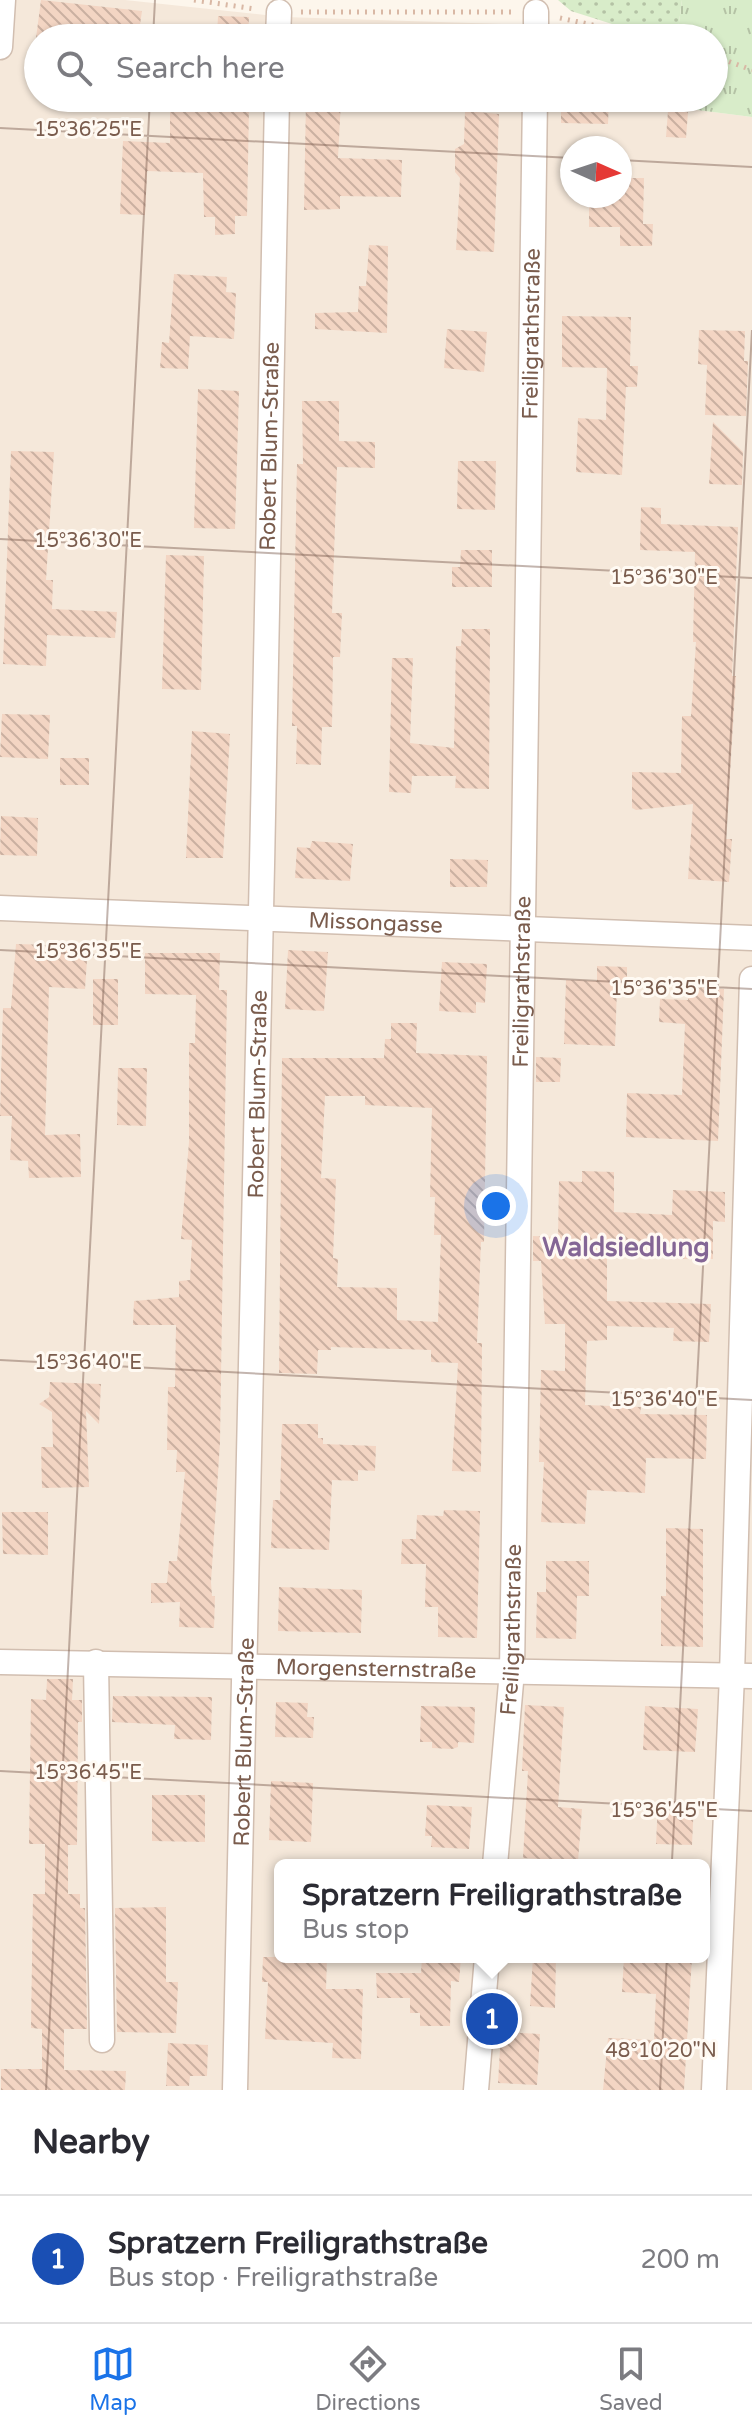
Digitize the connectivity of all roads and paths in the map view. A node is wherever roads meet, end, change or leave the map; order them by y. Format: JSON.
{"nodes":[{"id":1,"x":3,"y":0,"type":"edge"},
{"id":2,"x":194,"y":0,"type":"edge"},
{"id":3,"x":279,"y":12,"type":"junction"},
{"id":4,"x":536,"y":12,"type":"junction"},
{"id":5,"x":279,"y":24,"type":"edge"},
{"id":6,"x":536,"y":24,"type":"edge"},
{"id":7,"x":590,"y":24,"type":"edge"},
{"id":8,"x":0,"y":47,"type":"edge"},
{"id":9,"x":728,"y":61,"type":"edge"},
{"id":10,"x":752,"y":70,"type":"edge"},
{"id":11,"x":277,"y":112,"type":"edge"},
{"id":12,"x":535,"y":112,"type":"edge"},
{"id":13,"x":0,"y":908,"type":"edge"},
{"id":14,"x":258,"y":921,"type":"junction"},
{"id":15,"x":524,"y":931,"type":"junction"},
{"id":16,"x":752,"y":938,"type":"edge"},
{"id":17,"x":752,"y":979,"type":"edge"},
{"id":18,"x":0,"y":1662,"type":"edge"},
{"id":19,"x":96,"y":1662,"type":"junction"},
{"id":20,"x":248,"y":1666,"type":"junction"},
{"id":21,"x":512,"y":1671,"type":"junction"},
{"id":22,"x":742,"y":1676,"type":"edge"},
{"id":23,"x":496,"y":1859,"type":"edge"},
{"id":24,"x":487,"y":1963,"type":"edge"},
{"id":25,"x":102,"y":2040,"type":"dead end"},
{"id":26,"x":235,"y":2090,"type":"edge"},
{"id":27,"x":476,"y":2090,"type":"edge"},
{"id":28,"x":714,"y":2090,"type":"edge"}],
"edges":[{"from":1,"to":8,"type":"street"},
{"from":2,"to":3,"type":"path"},
{"from":3,"to":4,"type":"path"},
{"from":3,"to":5,"type":"street"},
{"from":4,"to":6,"type":"street"},
{"from":4,"to":7,"type":"path"},
{"from":9,"to":10,"type":"path"},
{"from":11,"to":14,"type":"street","name":"Robert Blum-Straße"},
{"from":12,"to":15,"type":"street","name":"Freiligrathstraße"},
{"from":13,"to":14,"type":"street","name":"Missongasse"},
{"from":14,"to":15,"type":"street","name":"Missongasse"},
{"from":14,"to":20,"type":"street","name":"Robert Blum-Straße"},
{"from":15,"to":16,"type":"street","name":"Missongasse"},
{"from":15,"to":21,"type":"street","name":"Freiligrathstraße"},
{"from":17,"to":22,"type":"street"},
{"from":18,"to":19,"type":"street","name":"Morgensternstraße"},
{"from":19,"to":20,"type":"street","name":"Morgensternstraße"},
{"from":19,"to":25,"type":"street"},
{"from":20,"to":21,"type":"street","name":"Morgensternstraße"},
{"from":20,"to":26,"type":"street","name":"Robert Blum-Straße"},
{"from":21,"to":22,"type":"street","name":"Morgensternstraße"},
{"from":21,"to":23,"type":"street","name":"Freiligrathstraße"},
{"from":22,"to":28,"type":"street"},
{"from":24,"to":27,"type":"street"}]}
